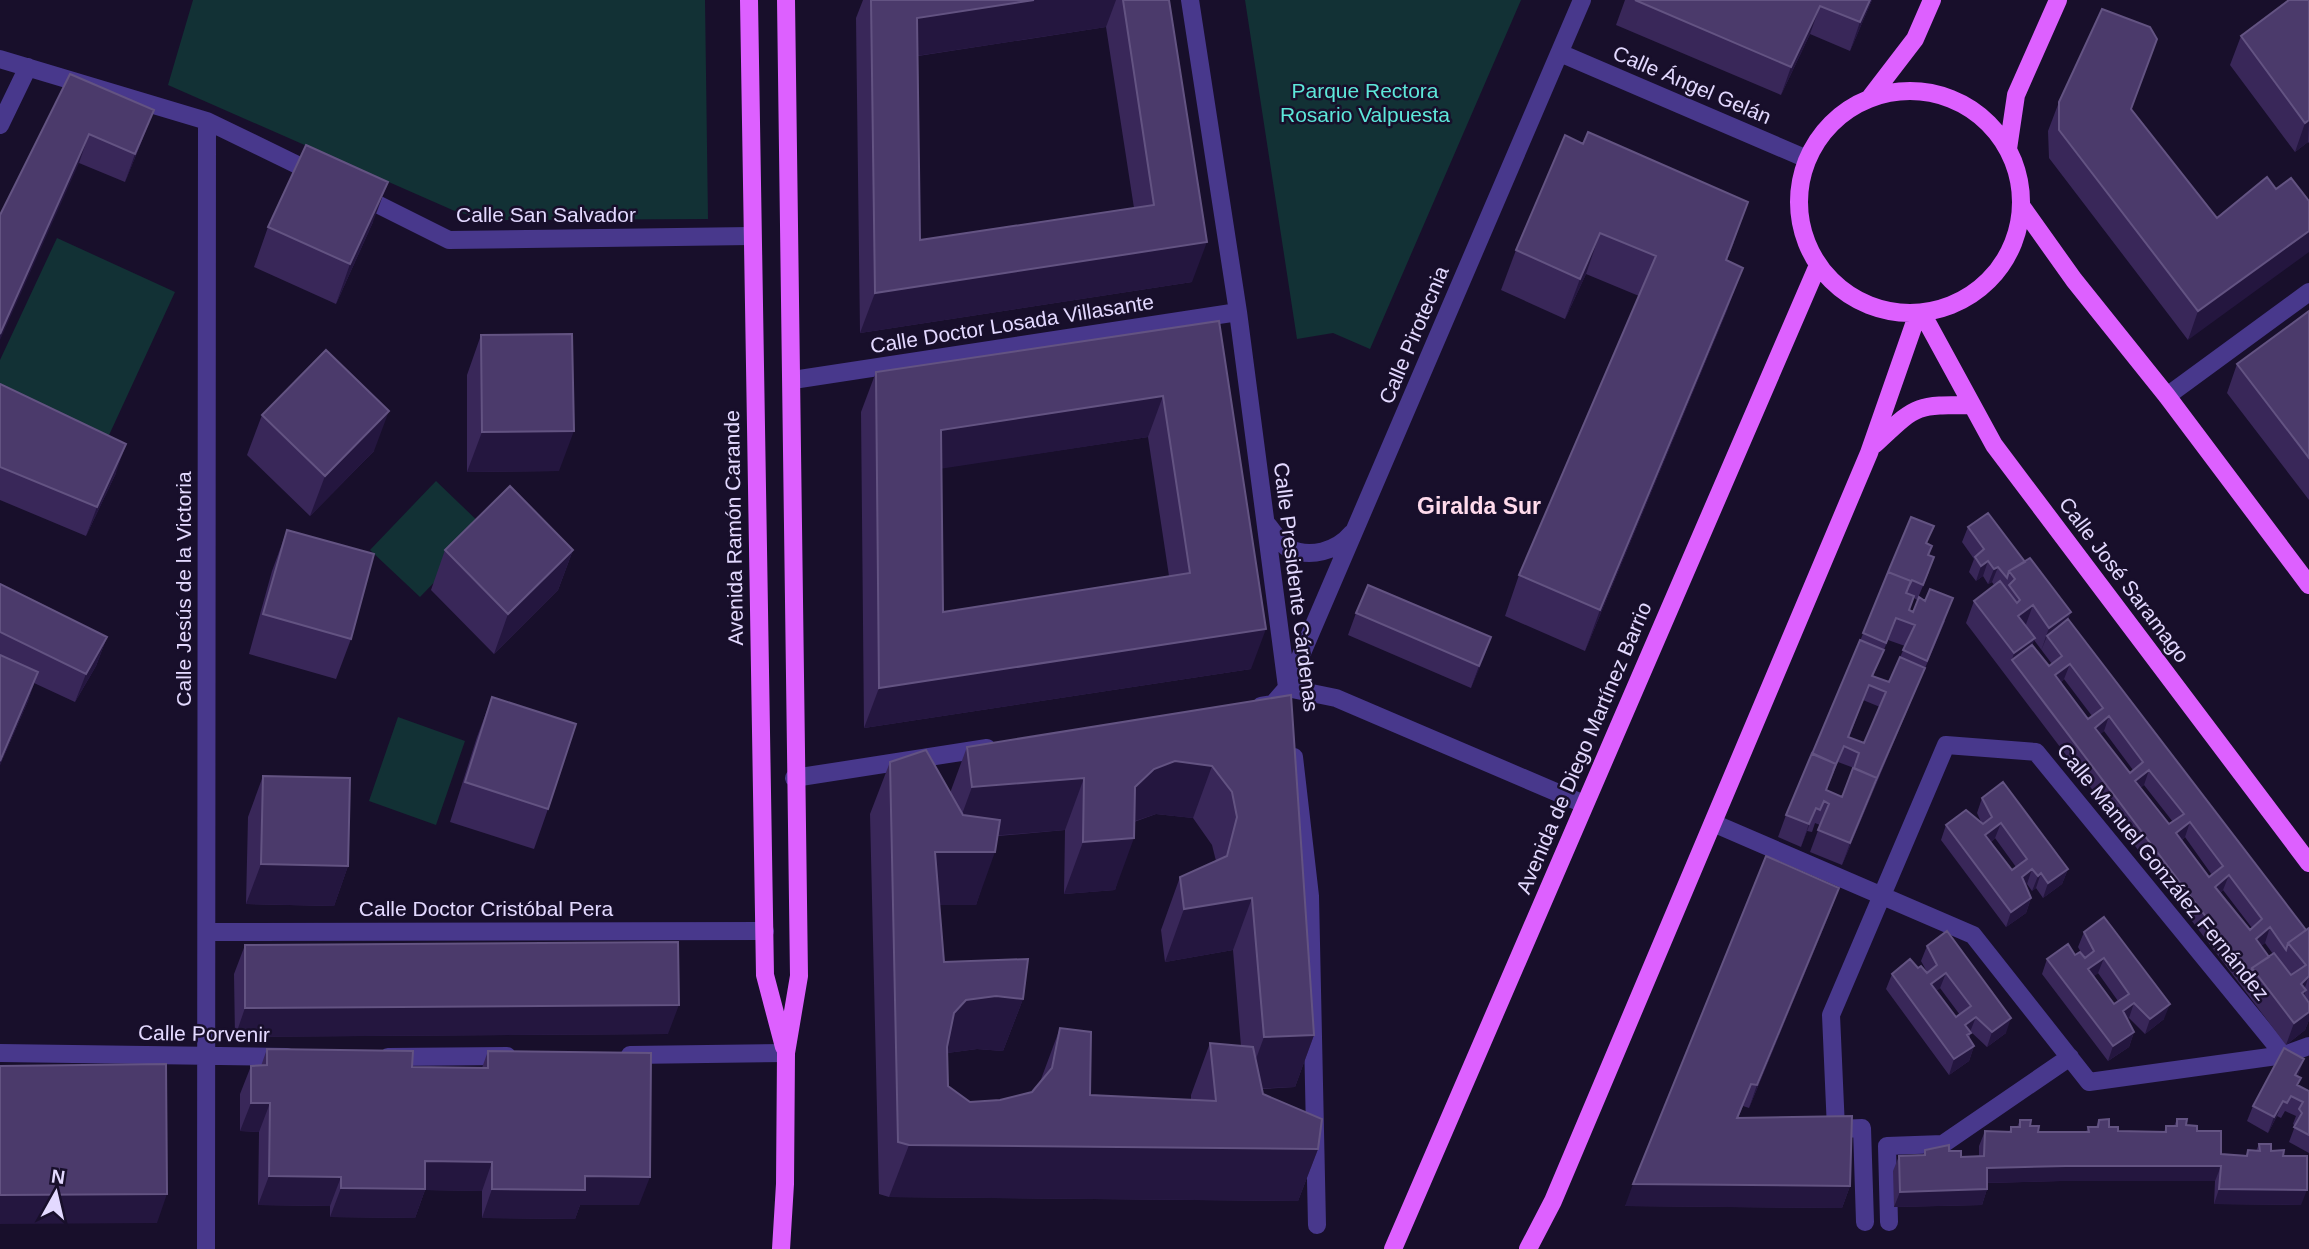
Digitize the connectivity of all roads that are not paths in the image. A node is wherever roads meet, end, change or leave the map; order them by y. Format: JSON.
{"nodes":[{"id":1,"x":749,"y":0,"type":"edge"},
{"id":2,"x":786,"y":0,"type":"edge"},
{"id":3,"x":1189,"y":0,"type":"edge"},
{"id":4,"x":1582,"y":0,"type":"edge"},
{"id":5,"x":1932,"y":0,"type":"edge"},
{"id":6,"x":2058,"y":0,"type":"edge"},
{"id":7,"x":1560,"y":53,"type":"junction"},
{"id":8,"x":0,"y":59,"type":"edge"},
{"id":9,"x":28,"y":67,"type":"junction"},
{"id":10,"x":1869,"y":99,"type":"junction"},
{"id":11,"x":207,"y":121,"type":"junction"},
{"id":12,"x":0,"y":125,"type":"edge"},
{"id":13,"x":2008,"y":149,"type":"junction"},
{"id":14,"x":1807,"y":159,"type":"junction"},
{"id":15,"x":2022,"y":207,"type":"junction"},
{"id":16,"x":751,"y":236,"type":"junction"},
{"id":17,"x":1818,"y":265,"type":"junction"},
{"id":18,"x":2309,"y":292,"type":"edge"},
{"id":19,"x":1238,"y":312,"type":"junction"},
{"id":20,"x":1920,"y":313,"type":"junction"},
{"id":21,"x":793,"y":380,"type":"junction"},
{"id":22,"x":2167,"y":396,"type":"junction"},
{"id":23,"x":1972,"y":405,"type":"junction"},
{"id":24,"x":1871,"y":447,"type":"junction"},
{"id":25,"x":1265,"y":522,"type":"junction"},
{"id":26,"x":1356,"y":527,"type":"junction"},
{"id":27,"x":2309,"y":585,"type":"edge"},
{"id":28,"x":1287,"y":688,"type":"junction"},
{"id":29,"x":1246,"y":708,"type":"edge"},
{"id":30,"x":1290,"y":716,"type":"edge"},
{"id":31,"x":1293,"y":744,"type":"edge"},
{"id":32,"x":999,"y":746,"type":"edge"},
{"id":33,"x":794,"y":778,"type":"junction"},
{"id":34,"x":1584,"y":804,"type":"junction"},
{"id":35,"x":1713,"y":823,"type":"junction"},
{"id":36,"x":2309,"y":863,"type":"edge"},
{"id":37,"x":1882,"y":896,"type":"junction"},
{"id":38,"x":765,"y":931,"type":"junction"},
{"id":39,"x":206,"y":932,"type":"junction"},
{"id":40,"x":2309,"y":1046,"type":"edge"},
{"id":41,"x":0,"y":1053,"type":"edge"},
{"id":42,"x":786,"y":1054,"type":"junction"},
{"id":43,"x":526,"y":1055,"type":"edge"},
{"id":44,"x":610,"y":1055,"type":"edge"},
{"id":45,"x":2284,"y":1055,"type":"junction"},
{"id":46,"x":304,"y":1057,"type":"edge"},
{"id":47,"x":373,"y":1057,"type":"edge"},
{"id":48,"x":2070,"y":1057,"type":"junction"},
{"id":49,"x":207,"y":1058,"type":"junction"},
{"id":50,"x":1865,"y":1222,"type":"dead end"},
{"id":51,"x":1889,"y":1222,"type":"dead end"},
{"id":52,"x":1317,"y":1225,"type":"dead end"},
{"id":53,"x":206,"y":1249,"type":"edge"},
{"id":54,"x":781,"y":1249,"type":"edge"},
{"id":55,"x":1393,"y":1249,"type":"edge"},
{"id":56,"x":1528,"y":1249,"type":"edge"}],
"edges":[{"from":1,"to":16,"type":"main road","name":"Avenida Ramón Carande"},
{"from":2,"to":21,"type":"main road","name":"Avenida Ramón Carande"},
{"from":3,"to":19,"type":"street","name":"Calle Presidente Cárdenas"},
{"from":4,"to":7,"type":"street","name":"Calle Pirotecnia"},
{"from":5,"to":10,"type":"main road"},
{"from":6,"to":13,"type":"main road"},
{"from":7,"to":14,"type":"street","name":"Calle Ángel Gelán"},
{"from":7,"to":26,"type":"street","name":"Calle Pirotecnia"},
{"from":8,"to":9,"type":"street","name":"Calle San Salvador"},
{"from":9,"to":11,"type":"street","name":"Calle San Salvador"},
{"from":9,"to":12,"type":"street"},
{"from":10,"to":13,"type":"main road"},
{"from":10,"to":14,"type":"main road"},
{"from":11,"to":16,"type":"street","name":"Calle San Salvador"},
{"from":11,"to":39,"type":"street","name":"Calle Jesús de la Victoria"},
{"from":13,"to":15,"type":"main road"},
{"from":14,"to":17,"type":"main road"},
{"from":15,"to":20,"type":"main road"},
{"from":15,"to":22,"type":"main road"},
{"from":16,"to":38,"type":"main road","name":"Avenida Ramón Carande"},
{"from":17,"to":20,"type":"main road"},
{"from":17,"to":34,"type":"main road","name":"Avenida de Diego Martínez Barrio"},
{"from":18,"to":22,"type":"street"},
{"from":19,"to":21,"type":"street","name":"Calle Doctor Losada Villasante"},
{"from":19,"to":25,"type":"street","name":"Calle Presidente Cárdenas"},
{"from":20,"to":23,"type":"main road","name":"Calle José Saramago"},
{"from":20,"to":24,"type":"main road"},
{"from":21,"to":33,"type":"main road","name":"Avenida Ramón Carande"},
{"from":22,"to":27,"type":"main road"},
{"from":23,"to":24,"type":"main road"},
{"from":23,"to":36,"type":"main road","name":"Calle José Saramago"},
{"from":24,"to":35,"type":"main road"},
{"from":25,"to":26,"type":"street"},
{"from":25,"to":28,"type":"street","name":"Calle Presidente Cárdenas"},
{"from":26,"to":28,"type":"street","name":"Calle Pirotecnia"},
{"from":28,"to":29,"type":"street"},
{"from":28,"to":30,"type":"street","name":"Calle Presidente Cárdenas"},
{"from":28,"to":34,"type":"street"},
{"from":31,"to":52,"type":"street","name":"Calle Presidente Cárdenas"},
{"from":32,"to":33,"type":"street"},
{"from":33,"to":42,"type":"main road","name":"Avenida Ramón Carande"},
{"from":34,"to":55,"type":"main road","name":"Avenida de Diego Martínez Barrio"},
{"from":35,"to":37,"type":"street"},
{"from":35,"to":56,"type":"main road"},
{"from":37,"to":45,"type":"street","name":"Calle Manuel González Fernández"},
{"from":37,"to":48,"type":"street"},
{"from":37,"to":50,"type":"street"},
{"from":38,"to":39,"type":"street","name":"Calle Doctor Cristóbal Pera"},
{"from":38,"to":42,"type":"main road","name":"Avenida Ramón Carande"},
{"from":39,"to":49,"type":"street","name":"Calle Jesús de la Victoria"},
{"from":40,"to":45,"type":"street"},
{"from":41,"to":49,"type":"street","name":"Calle Porvenir"},
{"from":42,"to":44,"type":"street"},
{"from":42,"to":54,"type":"main road","name":"Avenida Ramón Carande"},
{"from":43,"to":47,"type":"street"},
{"from":45,"to":48,"type":"street"},
{"from":46,"to":49,"type":"street","name":"Calle Porvenir"},
{"from":48,"to":51,"type":"street"},
{"from":49,"to":53,"type":"street","name":"Calle Jesús de la Victoria"}]}
